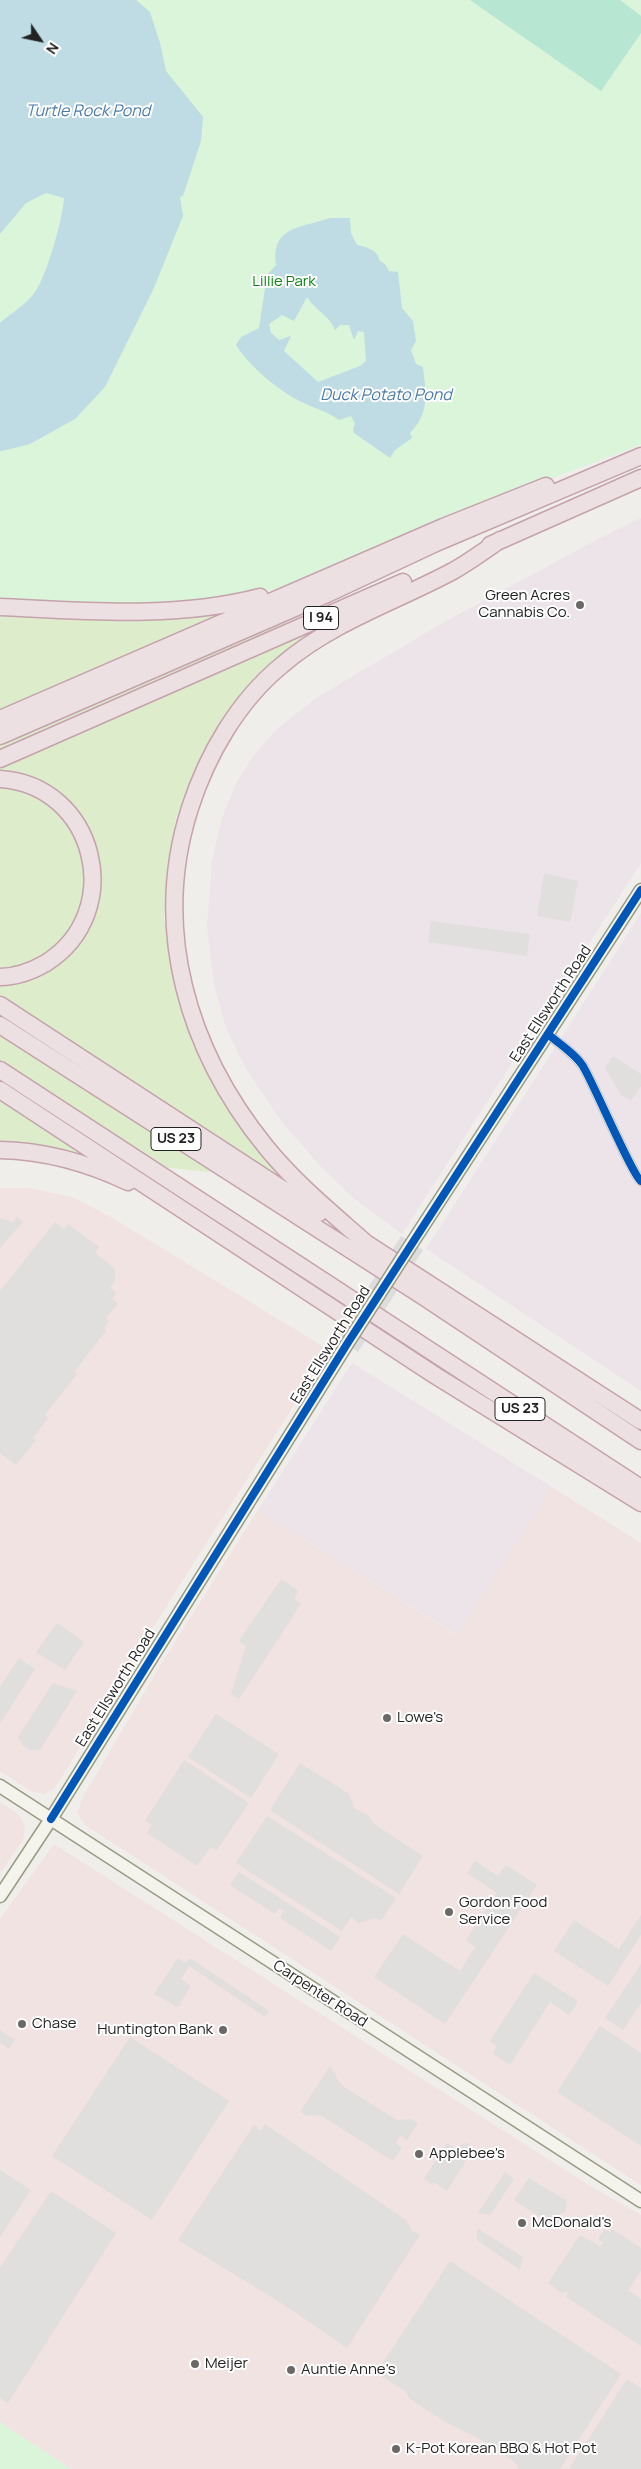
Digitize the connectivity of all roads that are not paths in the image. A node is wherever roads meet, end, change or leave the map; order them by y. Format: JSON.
{"nodes":[{"id":1,"x":641,"y":456,"type":"edge"},
{"id":2,"x":622,"y":465,"type":"junction"},
{"id":3,"x":641,"y":478,"type":"edge"},
{"id":4,"x":500,"y":540,"type":"junction"},
{"id":5,"x":311,"y":584,"type":"junction"},
{"id":6,"x":0,"y":607,"type":"edge"},
{"id":7,"x":0,"y":719,"type":"edge"},
{"id":8,"x":0,"y":736,"type":"edge"},
{"id":9,"x":0,"y":758,"type":"edge"},
{"id":10,"x":0,"y":780,"type":"edge"},
{"id":11,"x":641,"y":890,"type":"edge"},
{"id":12,"x":0,"y":977,"type":"edge"},
{"id":13,"x":0,"y":1005,"type":"edge"},
{"id":14,"x":0,"y":1025,"type":"edge"},
{"id":15,"x":548,"y":1034,"type":"junction"},
{"id":16,"x":0,"y":1070,"type":"edge"},
{"id":17,"x":0,"y":1090,"type":"edge"},
{"id":18,"x":0,"y":1150,"type":"edge"},
{"id":19,"x":641,"y":1181,"type":"edge"},
{"id":20,"x":174,"y":1205,"type":"junction"},
{"id":21,"x":367,"y":1244,"type":"junction"},
{"id":22,"x":641,"y":1421,"type":"edge"},
{"id":23,"x":641,"y":1441,"type":"edge"},
{"id":24,"x":641,"y":1488,"type":"edge"},
{"id":25,"x":641,"y":1502,"type":"edge"},
{"id":26,"x":0,"y":1786,"type":"edge"},
{"id":27,"x":51,"y":1819,"type":"junction"},
{"id":28,"x":0,"y":1896,"type":"edge"},
{"id":29,"x":641,"y":2201,"type":"edge"}],
"edges":[{"from":1,"to":2,"type":"highway","number":"I 94"},
{"from":2,"to":5,"type":"highway"},
{"from":2,"to":8,"type":"highway","number":"I 94"},
{"from":3,"to":4,"type":"highway","number":"I 94"},
{"from":4,"to":9,"type":"highway","number":"I 94"},
{"from":4,"to":21,"type":"highway"},
{"from":5,"to":6,"type":"highway"},
{"from":5,"to":7,"type":"highway"},
{"from":10,"to":12,"type":"highway"},
{"from":11,"to":15,"type":"main road","name":"East Ellsworth Road"},
{"from":13,"to":21,"type":"highway"},
{"from":14,"to":23,"type":"highway","number":"US 23"},
{"from":15,"to":19,"type":"street"},
{"from":15,"to":27,"type":"main road","name":"East Ellsworth Road","bridge":true},
{"from":16,"to":24,"type":"highway","number":"US 23"},
{"from":17,"to":20,"type":"highway"},
{"from":18,"to":20,"type":"highway"},
{"from":20,"to":25,"type":"highway"},
{"from":21,"to":22,"type":"highway"},
{"from":26,"to":27,"type":"main road","name":"Carpenter Road"},
{"from":27,"to":28,"type":"main road","name":"East Ellsworth Road"},
{"from":27,"to":29,"type":"main road","name":"Carpenter Road"}]}
